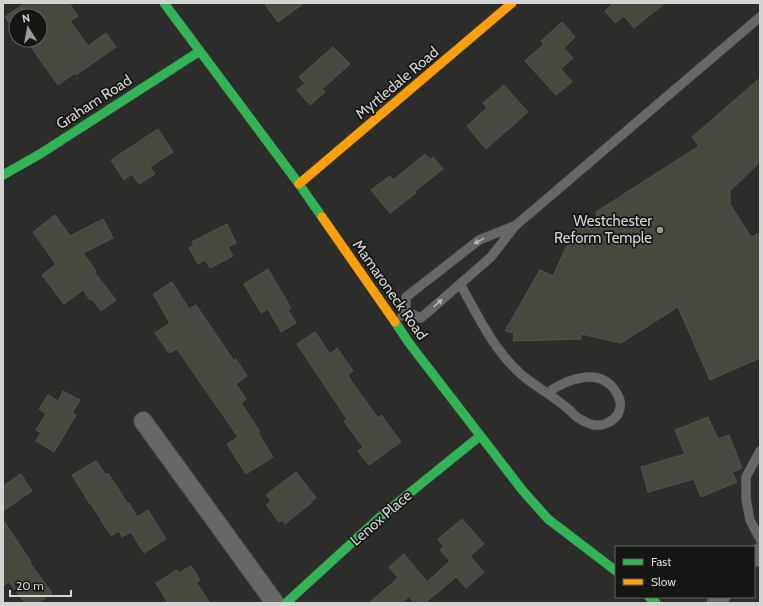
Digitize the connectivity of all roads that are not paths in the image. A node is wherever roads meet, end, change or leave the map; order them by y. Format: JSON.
{"nodes":[{"id":1,"x":164,"y":3,"type":"edge"},
{"id":2,"x":506,"y":5,"type":"edge"},
{"id":3,"x":760,"y":17,"type":"edge"},
{"id":4,"x":200,"y":51,"type":"junction"},
{"id":5,"x":3,"y":175,"type":"edge"},
{"id":6,"x":299,"y":184,"type":"junction"},
{"id":7,"x":515,"y":226,"type":"junction"},
{"id":8,"x":460,"y":284,"type":"junction"},
{"id":9,"x":406,"y":312,"type":"junction"},
{"id":10,"x":394,"y":322,"type":"junction"},
{"id":11,"x":547,"y":393,"type":"junction"},
{"id":12,"x":143,"y":421,"type":"dead end"},
{"id":13,"x":480,"y":436,"type":"junction"},
{"id":14,"x":760,"y":451,"type":"edge"},
{"id":15,"x":760,"y":539,"type":"edge"},
{"id":16,"x":615,"y":570,"type":"edge"},
{"id":17,"x":274,"y":603,"type":"edge"},
{"id":18,"x":286,"y":603,"type":"edge"}],
"edges":[{"from":1,"to":4,"type":"street","name":"Mamaroneck Road"},
{"from":2,"to":6,"type":"street","name":"Myrtledale Road"},
{"from":3,"to":7,"type":"lane"},
{"from":4,"to":5,"type":"street","name":"Graham Road"},
{"from":4,"to":6,"type":"street","name":"Mamaroneck Road"},
{"from":6,"to":10,"type":"street","name":"Mamaroneck Road"},
{"from":7,"to":8,"type":"lane"},
{"from":7,"to":9,"type":"lane","one_way":true},
{"from":9,"to":8,"type":"lane","one_way":true},
{"from":8,"to":11,"type":"lane"},
{"from":9,"to":10,"type":"lane"},
{"from":10,"to":13,"type":"street","name":"Mamaroneck Road"},
{"from":11,"to":11,"type":"lane"},
{"from":12,"to":17,"type":"street"},
{"from":13,"to":16,"type":"street","name":"Mamaroneck Road"},
{"from":13,"to":18,"type":"street","name":"Lenox Place"},
{"from":14,"to":15,"type":"lane"}]}
